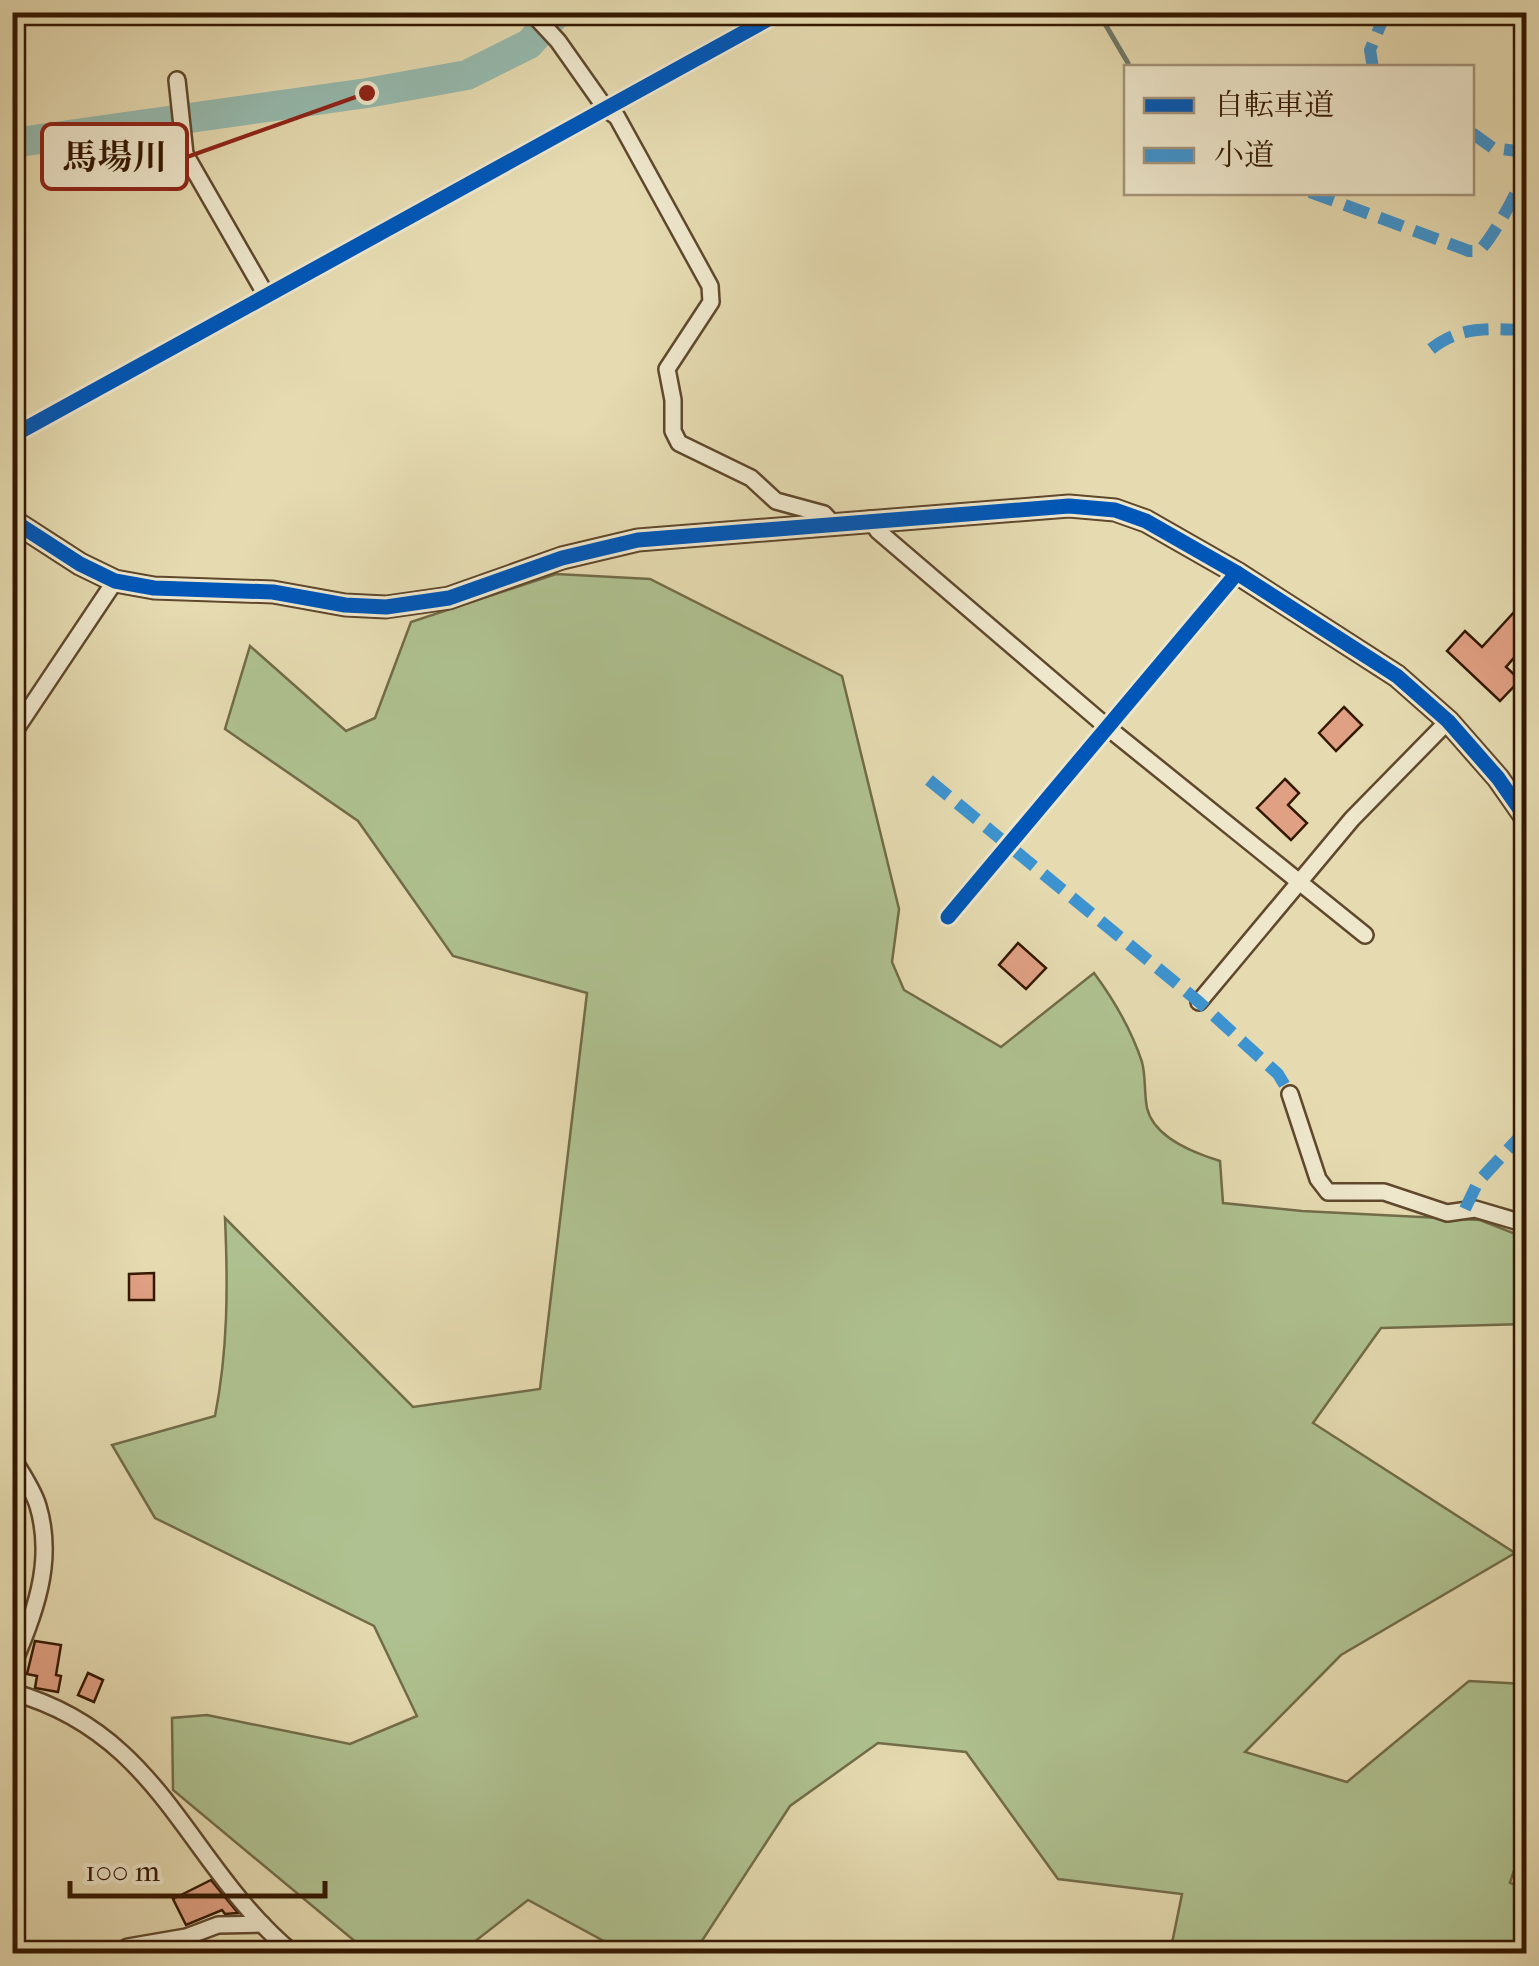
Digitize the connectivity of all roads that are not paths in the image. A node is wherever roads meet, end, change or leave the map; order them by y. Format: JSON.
{"nodes":[{"id":1,"x":530,"y":12,"type":"edge"},
{"id":2,"x":781,"y":12,"type":"edge"},
{"id":3,"x":177,"y":80,"type":"dead end"},
{"id":4,"x":606,"y":109,"type":"junction"},
{"id":5,"x":266,"y":295,"type":"junction"},
{"id":6,"x":12,"y":436,"type":"edge"},
{"id":7,"x":12,"y":520,"type":"edge"},
{"id":8,"x":870,"y":520,"type":"junction"},
{"id":9,"x":833,"y":524,"type":"junction"},
{"id":10,"x":1237,"y":573,"type":"junction"},
{"id":11,"x":115,"y":582,"type":"junction"},
{"id":12,"x":1448,"y":721,"type":"junction"},
{"id":13,"x":1107,"y":727,"type":"junction"},
{"id":14,"x":12,"y":735,"type":"edge"},
{"id":15,"x":1526,"y":818,"type":"edge"},
{"id":16,"x":1298,"y":880,"type":"junction"},
{"id":17,"x":948,"y":917,"type":"dead end"},
{"id":18,"x":1365,"y":935,"type":"dead end"},
{"id":19,"x":1199,"y":1002,"type":"dead end"},
{"id":20,"x":1290,"y":1094,"type":"dead end"},
{"id":21,"x":1526,"y":1224,"type":"edge"},
{"id":22,"x":12,"y":1457,"type":"edge"},
{"id":23,"x":12,"y":1667,"type":"edge"},
{"id":24,"x":12,"y":1692,"type":"edge"},
{"id":25,"x":262,"y":1924,"type":"junction"},
{"id":26,"x":292,"y":1953,"type":"edge"},
{"id":27,"x":116,"y":1954,"type":"edge"}],
"edges":[{"from":1,"to":4,"type":"street"},
{"from":2,"to":4,"type":"street"},
{"from":3,"to":5,"type":"street"},
{"from":4,"to":5,"type":"street"},
{"from":4,"to":9,"type":"street"},
{"from":5,"to":6,"type":"street"},
{"from":7,"to":11,"type":"street"},
{"from":8,"to":9,"type":"street"},
{"from":8,"to":10,"type":"street"},
{"from":8,"to":13,"type":"street"},
{"from":9,"to":11,"type":"street"},
{"from":10,"to":12,"type":"street"},
{"from":10,"to":13,"type":"street"},
{"from":11,"to":14,"type":"street"},
{"from":12,"to":15,"type":"street"},
{"from":12,"to":16,"type":"street"},
{"from":13,"to":16,"type":"street"},
{"from":13,"to":17,"type":"street"},
{"from":16,"to":18,"type":"street"},
{"from":16,"to":19,"type":"street"},
{"from":20,"to":21,"type":"street"},
{"from":22,"to":23,"type":"street"},
{"from":24,"to":25,"type":"street"},
{"from":25,"to":26,"type":"street"},
{"from":25,"to":27,"type":"street"}]}
